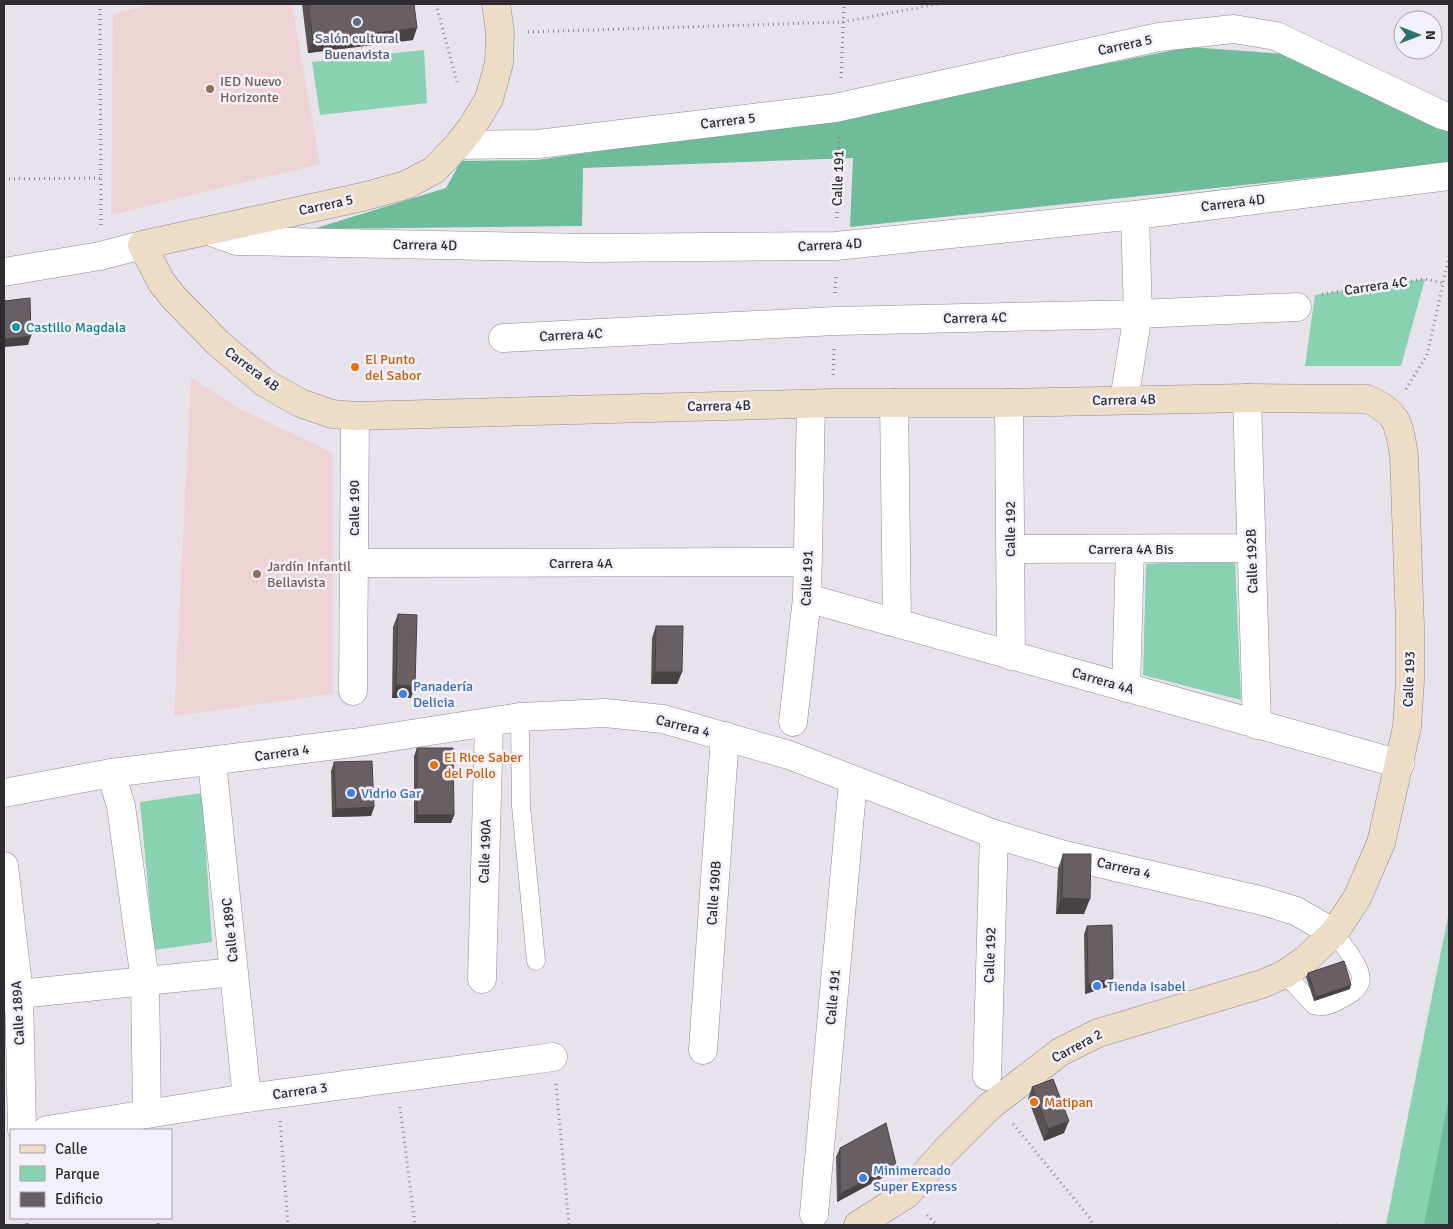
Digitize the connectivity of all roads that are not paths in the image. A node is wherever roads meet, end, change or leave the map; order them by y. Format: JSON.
{"nodes":[{"id":1,"x":496,"y":4,"type":"edge"},
{"id":2,"x":1449,"y":116,"type":"edge"},
{"id":3,"x":458,"y":146,"type":"junction"},
{"id":4,"x":1449,"y":176,"type":"edge"},
{"id":5,"x":1135,"y":215,"type":"junction"},
{"id":6,"x":209,"y":231,"type":"junction"},
{"id":7,"x":142,"y":245,"type":"junction"},
{"id":8,"x":4,"y":272,"type":"edge"},
{"id":9,"x":1297,"y":306,"type":"road end"},
{"id":10,"x":1138,"y":314,"type":"junction"},
{"id":11,"x":503,"y":338,"type":"dead end"},
{"id":12,"x":1247,"y":398,"type":"junction"},
{"id":13,"x":1124,"y":400,"type":"junction"},
{"id":14,"x":1009,"y":403,"type":"junction"},
{"id":15,"x":811,"y":404,"type":"junction"},
{"id":16,"x":894,"y":404,"type":"junction"},
{"id":17,"x":1392,"y":413,"type":"joint"},
{"id":18,"x":355,"y":416,"type":"junction"},
{"id":19,"x":1251,"y":548,"type":"junction"},
{"id":20,"x":1010,"y":549,"type":"junction"},
{"id":21,"x":1130,"y":549,"type":"junction"},
{"id":22,"x":808,"y":562,"type":"junction"},
{"id":23,"x":354,"y":563,"type":"junction"},
{"id":24,"x":807,"y":598,"type":"junction"},
{"id":25,"x":896,"y":623,"type":"junction"},
{"id":26,"x":1011,"y":656,"type":"junction"},
{"id":27,"x":1126,"y":688,"type":"junction"},
{"id":28,"x":354,"y":691,"type":"dead end"},
{"id":29,"x":520,"y":717,"type":"junction"},
{"id":30,"x":793,"y":722,"type":"dead end"},
{"id":31,"x":489,"y":723,"type":"junction"},
{"id":32,"x":1257,"y":724,"type":"junction"},
{"id":33,"x":725,"y":736,"type":"junction"},
{"id":34,"x":212,"y":762,"type":"junction"},
{"id":35,"x":1400,"y":764,"type":"junction"},
{"id":36,"x":112,"y":774,"type":"junction"},
{"id":37,"x":853,"y":781,"type":"junction"},
{"id":38,"x":4,"y":793,"type":"edge"},
{"id":39,"x":994,"y":834,"type":"junction"},
{"id":40,"x":4,"y":866,"type":"edge"},
{"id":41,"x":1334,"y":933,"type":"junction"},
{"id":42,"x":536,"y":962,"type":"dead end"},
{"id":43,"x":234,"y":972,"type":"junction"},
{"id":44,"x":1285,"y":974,"type":"junction"},
{"id":45,"x":482,"y":979,"type":"dead end"},
{"id":46,"x":145,"y":981,"type":"junction"},
{"id":47,"x":11,"y":996,"type":"edge"},
{"id":48,"x":703,"y":1050,"type":"dead end"},
{"id":49,"x":554,"y":1057,"type":"road end"},
{"id":50,"x":987,"y":1076,"type":"dead end"},
{"id":51,"x":247,"y":1098,"type":"junction"},
{"id":52,"x":147,"y":1114,"type":"junction"},
{"id":53,"x":22,"y":1129,"type":"edge"},
{"id":54,"x":53,"y":1129,"type":"edge"},
{"id":55,"x":814,"y":1214,"type":"dead end"},
{"id":56,"x":858,"y":1225,"type":"edge"}],
"edges":[{"from":1,"to":3,"type":"main road"},
{"from":2,"to":3,"type":"street","name":"Carrera 5"},
{"from":3,"to":6,"type":"main road","name":"Carrera 5"},
{"from":4,"to":5,"type":"street","name":"Carrera 4D"},
{"from":5,"to":6,"type":"street","name":"Carrera 4D"},
{"from":5,"to":10,"type":"street"},
{"from":6,"to":7,"type":"main road","name":"Carrera 5"},
{"from":7,"to":8,"type":"street","name":"Carrera 5"},
{"from":7,"to":18,"type":"main road","name":"Carrera 4B"},
{"from":9,"to":10,"type":"street","name":"Carrera 4C"},
{"from":10,"to":11,"type":"street","name":"Carrera 4C"},
{"from":10,"to":13,"type":"street"},
{"from":12,"to":13,"type":"main road","name":"Carrera 4B"},
{"from":12,"to":17,"type":"main road","name":"Carrera 4B"},
{"from":12,"to":19,"type":"street","name":"Calle 192B"},
{"from":13,"to":14,"type":"main road","name":"Carrera 4B"},
{"from":14,"to":16,"type":"main road","name":"Carrera 4B"},
{"from":14,"to":20,"type":"street","name":"Calle 192"},
{"from":15,"to":16,"type":"main road","name":"Carrera 4B"},
{"from":15,"to":18,"type":"main road","name":"Carrera 4B"},
{"from":15,"to":22,"type":"street","name":"Calle 191"},
{"from":16,"to":25,"type":"street"},
{"from":17,"to":35,"type":"main road","name":"Calle 193"},
{"from":18,"to":23,"type":"street","name":"Calle 190"},
{"from":19,"to":21,"type":"street","name":"Carrera 4A Bis"},
{"from":19,"to":32,"type":"street","name":"Calle 192B"},
{"from":20,"to":21,"type":"street","name":"Carrera 4A Bis"},
{"from":20,"to":26,"type":"street","name":"Calle 192"},
{"from":21,"to":27,"type":"street"},
{"from":22,"to":23,"type":"street","name":"Carrera 4A"},
{"from":22,"to":24,"type":"street","name":"Calle 191"},
{"from":23,"to":28,"type":"street","name":"Calle 190"},
{"from":24,"to":25,"type":"street","name":"Carrera 4A"},
{"from":24,"to":30,"type":"street","name":"Calle 191"},
{"from":25,"to":26,"type":"street","name":"Carrera 4A"},
{"from":26,"to":27,"type":"street","name":"Carrera 4A"},
{"from":27,"to":32,"type":"street","name":"Carrera 4A"},
{"from":29,"to":31,"type":"street","name":"Carrera 4"},
{"from":29,"to":33,"type":"street","name":"Carrera 4"},
{"from":29,"to":42,"type":"lane"},
{"from":31,"to":34,"type":"street","name":"Carrera 4"},
{"from":31,"to":45,"type":"street","name":"Calle 190A"},
{"from":32,"to":35,"type":"street","name":"Carrera 4A"},
{"from":33,"to":37,"type":"street","name":"Carrera 4"},
{"from":33,"to":48,"type":"street","name":"Calle 190B"},
{"from":34,"to":36,"type":"street","name":"Carrera 4"},
{"from":34,"to":43,"type":"street","name":"Calle 189C"},
{"from":35,"to":41,"type":"main road","name":"Calle 193"},
{"from":36,"to":38,"type":"street","name":"Carrera 4"},
{"from":36,"to":46,"type":"street"},
{"from":37,"to":39,"type":"street","name":"Carrera 4"},
{"from":37,"to":55,"type":"street","name":"Calle 191"},
{"from":39,"to":41,"type":"street","name":"Carrera 4"},
{"from":39,"to":50,"type":"street","name":"Calle 192"},
{"from":40,"to":47,"type":"street","name":"Calle 189A"},
{"from":41,"to":44,"type":"main road","name":"Carrera 2"},
{"from":41,"to":44,"type":"lane"},
{"from":43,"to":46,"type":"street"},
{"from":43,"to":51,"type":"street","name":"Calle 189C"},
{"from":44,"to":56,"type":"main road","name":"Carrera 2"},
{"from":46,"to":47,"type":"street"},
{"from":46,"to":52,"type":"street"},
{"from":47,"to":53,"type":"street","name":"Calle 189A"},
{"from":49,"to":51,"type":"street","name":"Carrera 3"},
{"from":51,"to":52,"type":"street","name":"Carrera 3"},
{"from":52,"to":54,"type":"street","name":"Carrera 3"}]}
